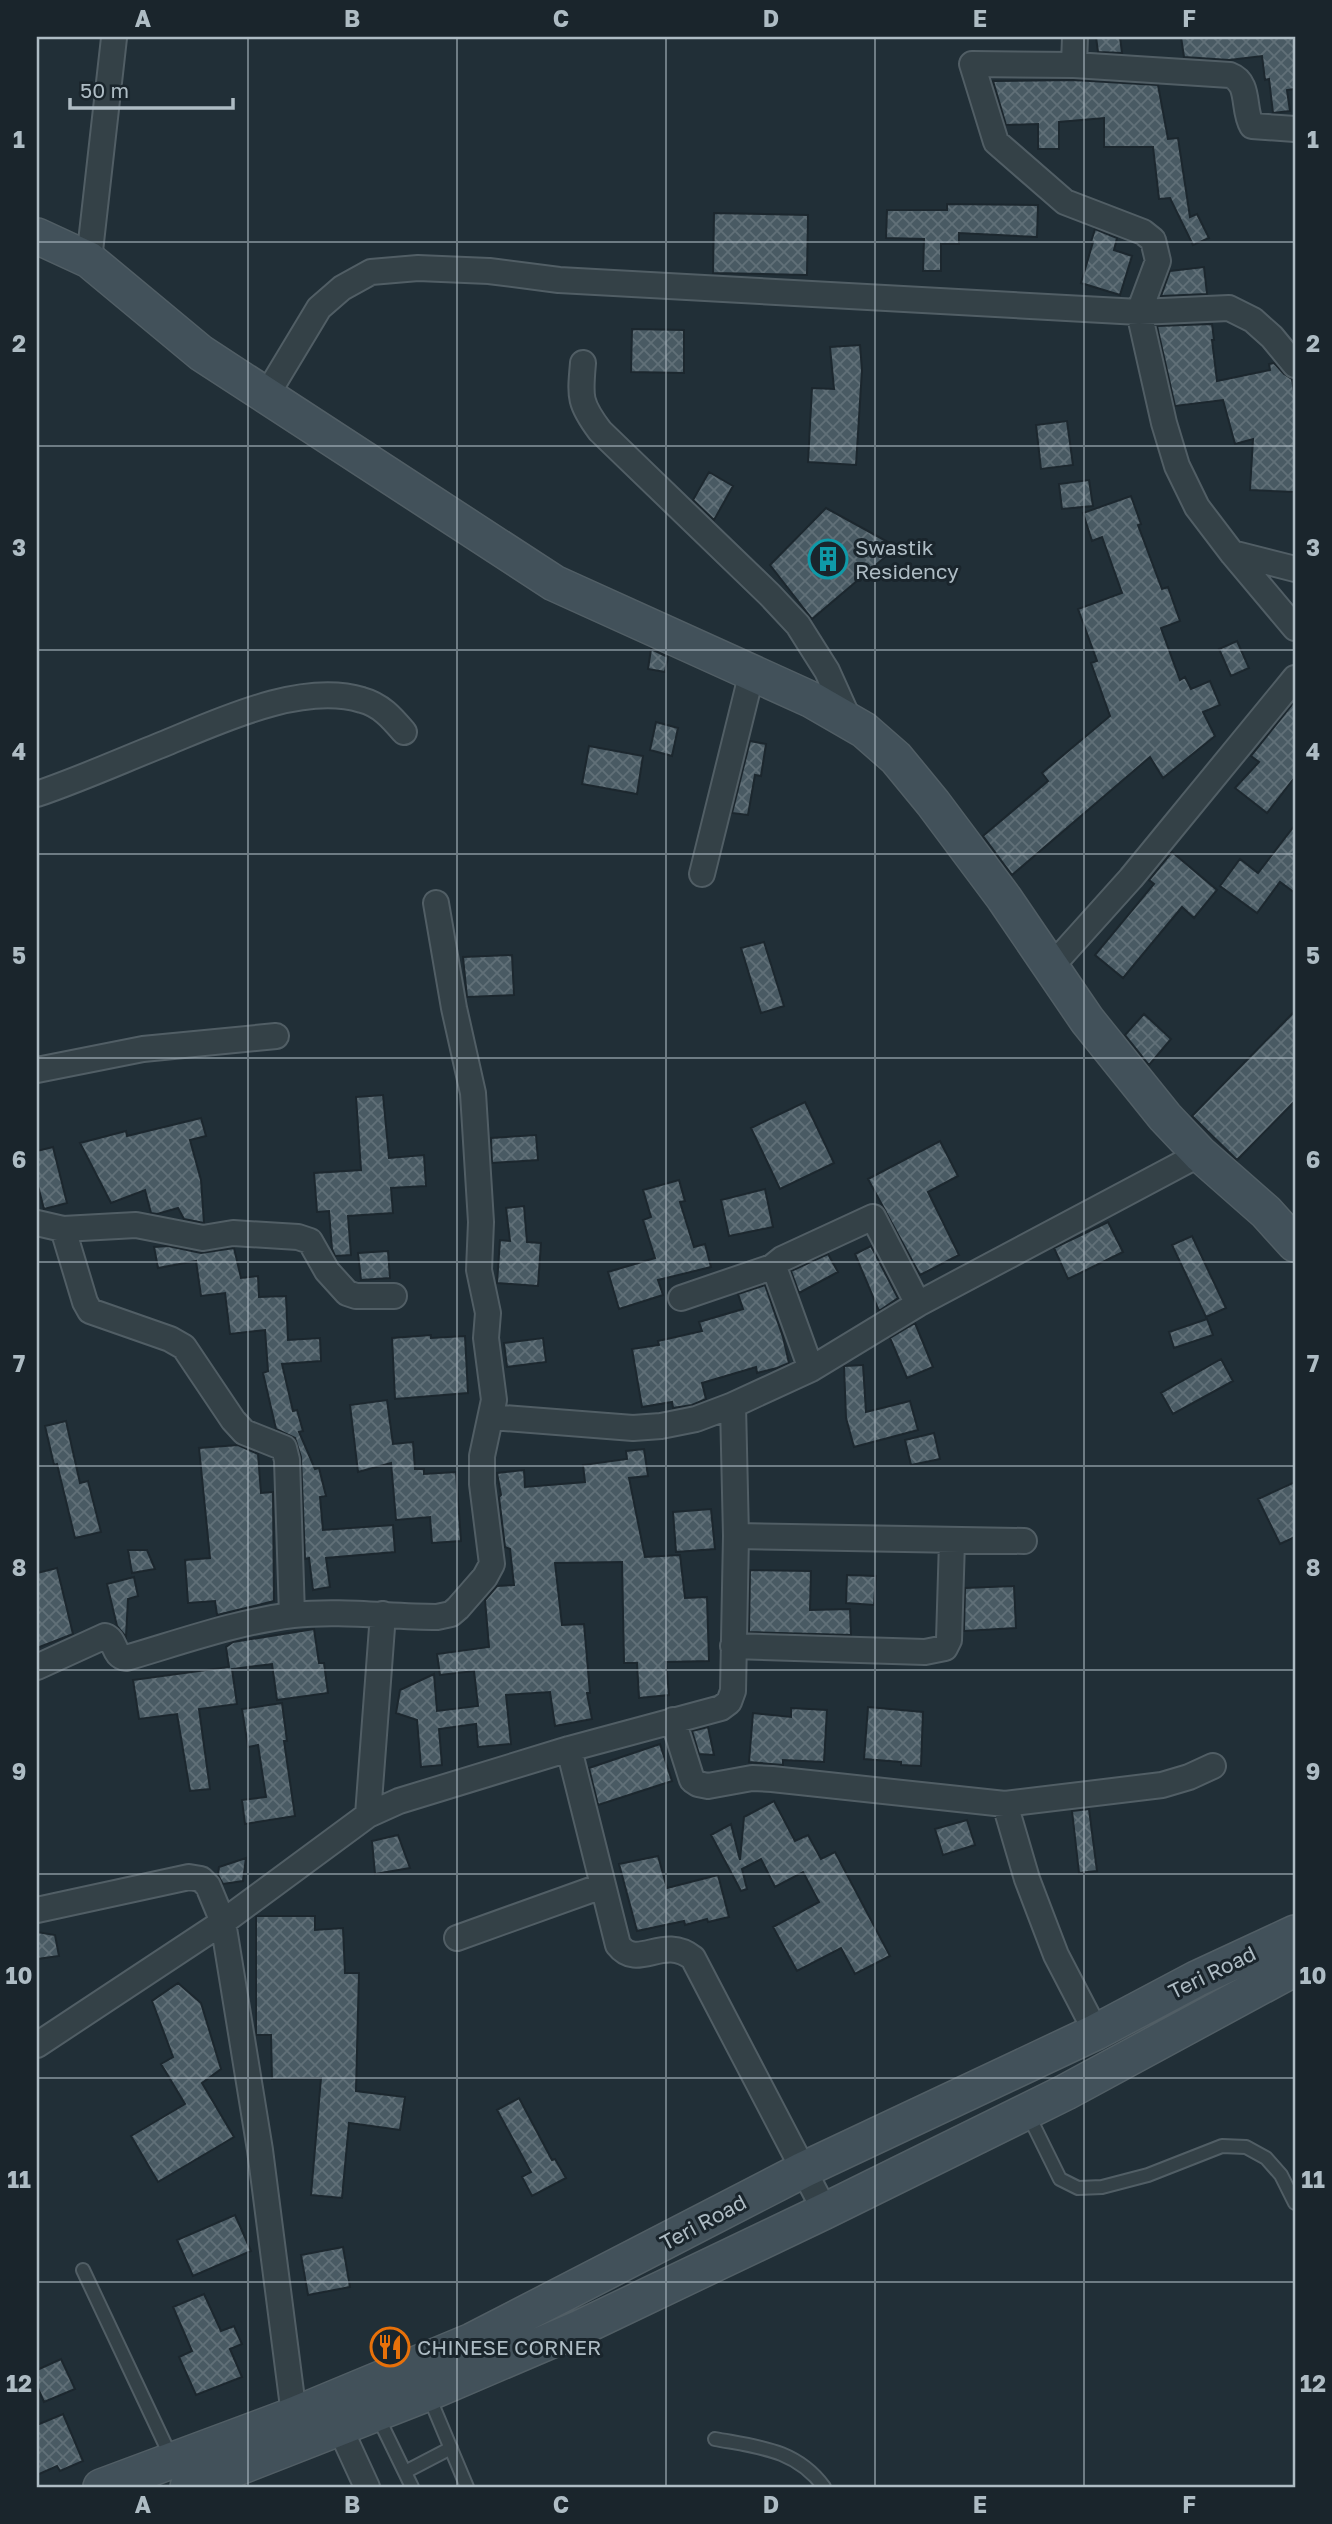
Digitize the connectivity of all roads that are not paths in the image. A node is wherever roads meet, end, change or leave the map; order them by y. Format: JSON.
{"nodes":[{"id":1,"x":1075,"y":37,"type":"edge"},
{"id":2,"x":114,"y":38,"type":"edge"},
{"id":3,"x":1074,"y":65,"type":"junction"},
{"id":4,"x":1295,"y":129,"type":"edge"},
{"id":5,"x":37,"y":236,"type":"edge"},
{"id":6,"x":89,"y":260,"type":"junction"},
{"id":7,"x":1139,"y":312,"type":"junction"},
{"id":8,"x":583,"y":363,"type":"dead end"},
{"id":9,"x":1295,"y":365,"type":"edge"},
{"id":10,"x":266,"y":396,"type":"junction"},
{"id":11,"x":1232,"y":553,"type":"junction"},
{"id":12,"x":1295,"y":569,"type":"edge"},
{"id":13,"x":1295,"y":628,"type":"edge"},
{"id":14,"x":752,"y":672,"type":"junction"},
{"id":15,"x":1295,"y":678,"type":"edge"},
{"id":16,"x":850,"y":722,"type":"junction"},
{"id":17,"x":404,"y":732,"type":"dead end"},
{"id":18,"x":37,"y":794,"type":"edge"},
{"id":19,"x":702,"y":874,"type":"dead end"},
{"id":20,"x":436,"y":903,"type":"dead end"},
{"id":21,"x":1051,"y":967,"type":"junction"},
{"id":22,"x":276,"y":1036,"type":"dead end"},
{"id":23,"x":37,"y":1069,"type":"edge"},
{"id":24,"x":1200,"y":1154,"type":"junction"},
{"id":25,"x":37,"y":1223,"type":"edge"},
{"id":26,"x":63,"y":1229,"type":"junction"},
{"id":27,"x":1295,"y":1244,"type":"edge"},
{"id":28,"x":777,"y":1275,"type":"dead end"},
{"id":29,"x":394,"y":1296,"type":"dead end"},
{"id":30,"x":681,"y":1298,"type":"dead end"},
{"id":31,"x":918,"y":1304,"type":"junction"},
{"id":32,"x":811,"y":1369,"type":"junction"},
{"id":33,"x":733,"y":1405,"type":"junction"},
{"id":34,"x":491,"y":1417,"type":"junction"},
{"id":35,"x":736,"y":1536,"type":"junction"},
{"id":36,"x":952,"y":1541,"type":"junction"},
{"id":37,"x":1024,"y":1541,"type":"dead end"},
{"id":38,"x":383,"y":1614,"type":"junction"},
{"id":39,"x":292,"y":1615,"type":"junction"},
{"id":40,"x":733,"y":1646,"type":"junction"},
{"id":41,"x":37,"y":1667,"type":"edge"},
{"id":42,"x":673,"y":1720,"type":"junction"},
{"id":43,"x":569,"y":1749,"type":"junction"},
{"id":44,"x":1213,"y":1766,"type":"dead end"},
{"id":45,"x":1005,"y":1804,"type":"junction"},
{"id":46,"x":368,"y":1815,"type":"junction"},
{"id":47,"x":603,"y":1885,"type":"junction"},
{"id":48,"x":37,"y":1910,"type":"edge"},
{"id":49,"x":223,"y":1922,"type":"junction"},
{"id":50,"x":1295,"y":1933,"type":"edge"},
{"id":51,"x":457,"y":1938,"type":"dead end"},
{"id":52,"x":1295,"y":1968,"type":"edge"},
{"id":53,"x":1096,"y":2032,"type":"junction"},
{"id":54,"x":37,"y":2045,"type":"edge"},
{"id":55,"x":1026,"y":2111,"type":"junction"},
{"id":56,"x":803,"y":2170,"type":"junction"},
{"id":57,"x":1295,"y":2203,"type":"edge"},
{"id":58,"x":825,"y":2211,"type":"junction"},
{"id":59,"x":83,"y":2270,"type":"dead end"},
{"id":60,"x":423,"y":2378,"type":"junction"},
{"id":61,"x":376,"y":2413,"type":"junction"},
{"id":62,"x":294,"y":2415,"type":"junction"},
{"id":63,"x":340,"y":2426,"type":"junction"},
{"id":64,"x":715,"y":2439,"type":"dead end"},
{"id":65,"x":451,"y":2448,"type":"junction"},
{"id":66,"x":239,"y":2450,"type":"junction"},
{"id":67,"x":405,"y":2472,"type":"junction"},
{"id":68,"x":180,"y":2474,"type":"edge"},
{"id":69,"x":101,"y":2487,"type":"edge"},
{"id":70,"x":367,"y":2487,"type":"edge"},
{"id":71,"x":412,"y":2487,"type":"edge"},
{"id":72,"x":467,"y":2487,"type":"edge"},
{"id":73,"x":824,"y":2487,"type":"edge"}],
"edges":[{"from":1,"to":3,"type":"street"},
{"from":2,"to":6,"type":"street"},
{"from":3,"to":4,"type":"street"},
{"from":3,"to":7,"type":"street"},
{"from":5,"to":6,"type":"street"},
{"from":6,"to":10,"type":"street"},
{"from":7,"to":9,"type":"street"},
{"from":7,"to":10,"type":"street"},
{"from":7,"to":11,"type":"street"},
{"from":8,"to":16,"type":"street"},
{"from":10,"to":14,"type":"street"},
{"from":11,"to":12,"type":"street"},
{"from":11,"to":13,"type":"street"},
{"from":14,"to":16,"type":"street"},
{"from":14,"to":19,"type":"street"},
{"from":15,"to":21,"type":"street"},
{"from":16,"to":21,"type":"street"},
{"from":17,"to":18,"type":"street"},
{"from":20,"to":34,"type":"street"},
{"from":21,"to":24,"type":"street"},
{"from":22,"to":23,"type":"street"},
{"from":24,"to":27,"type":"street"},
{"from":24,"to":31,"type":"street"},
{"from":25,"to":26,"type":"street"},
{"from":26,"to":29,"type":"street"},
{"from":26,"to":39,"type":"street"},
{"from":28,"to":32,"type":"street"},
{"from":30,"to":31,"type":"street"},
{"from":31,"to":32,"type":"street"},
{"from":32,"to":33,"type":"street"},
{"from":33,"to":34,"type":"street"},
{"from":33,"to":35,"type":"street"},
{"from":34,"to":38,"type":"street"},
{"from":35,"to":36,"type":"street"},
{"from":35,"to":40,"type":"street"},
{"from":36,"to":37,"type":"street"},
{"from":36,"to":40,"type":"street"},
{"from":38,"to":39,"type":"street"},
{"from":38,"to":46,"type":"street"},
{"from":39,"to":41,"type":"street"},
{"from":40,"to":42,"type":"street"},
{"from":42,"to":43,"type":"street"},
{"from":42,"to":45,"type":"street"},
{"from":43,"to":46,"type":"street"},
{"from":43,"to":47,"type":"street"},
{"from":44,"to":45,"type":"street"},
{"from":45,"to":53,"type":"street"},
{"from":46,"to":49,"type":"street"},
{"from":47,"to":51,"type":"street"},
{"from":47,"to":56,"type":"street"},
{"from":48,"to":49,"type":"street"},
{"from":49,"to":54,"type":"street"},
{"from":49,"to":62,"type":"street"},
{"from":50,"to":53,"type":"street","name":"Teri Road"},
{"from":52,"to":55,"type":"street"},
{"from":53,"to":56,"type":"street","name":"Teri Road"},
{"from":55,"to":57,"type":"lane"},
{"from":55,"to":58,"type":"street"},
{"from":56,"to":58,"type":"street"},
{"from":56,"to":60,"type":"street","name":"Teri Road"},
{"from":58,"to":60,"type":"street"},
{"from":59,"to":68,"type":"lane"},
{"from":60,"to":61,"type":"street"},
{"from":60,"to":62,"type":"street","name":"Teri Road"},
{"from":60,"to":65,"type":"lane"},
{"from":61,"to":63,"type":"street"},
{"from":61,"to":67,"type":"lane"},
{"from":62,"to":66,"type":"street","name":"Teri Road"},
{"from":63,"to":66,"type":"street"},
{"from":63,"to":70,"type":"street"},
{"from":64,"to":73,"type":"lane"},
{"from":65,"to":67,"type":"lane"},
{"from":65,"to":72,"type":"lane"},
{"from":66,"to":68,"type":"street","name":"Teri Road"},
{"from":67,"to":71,"type":"lane"},
{"from":68,"to":69,"type":"street","name":"Teri Road"}]}
